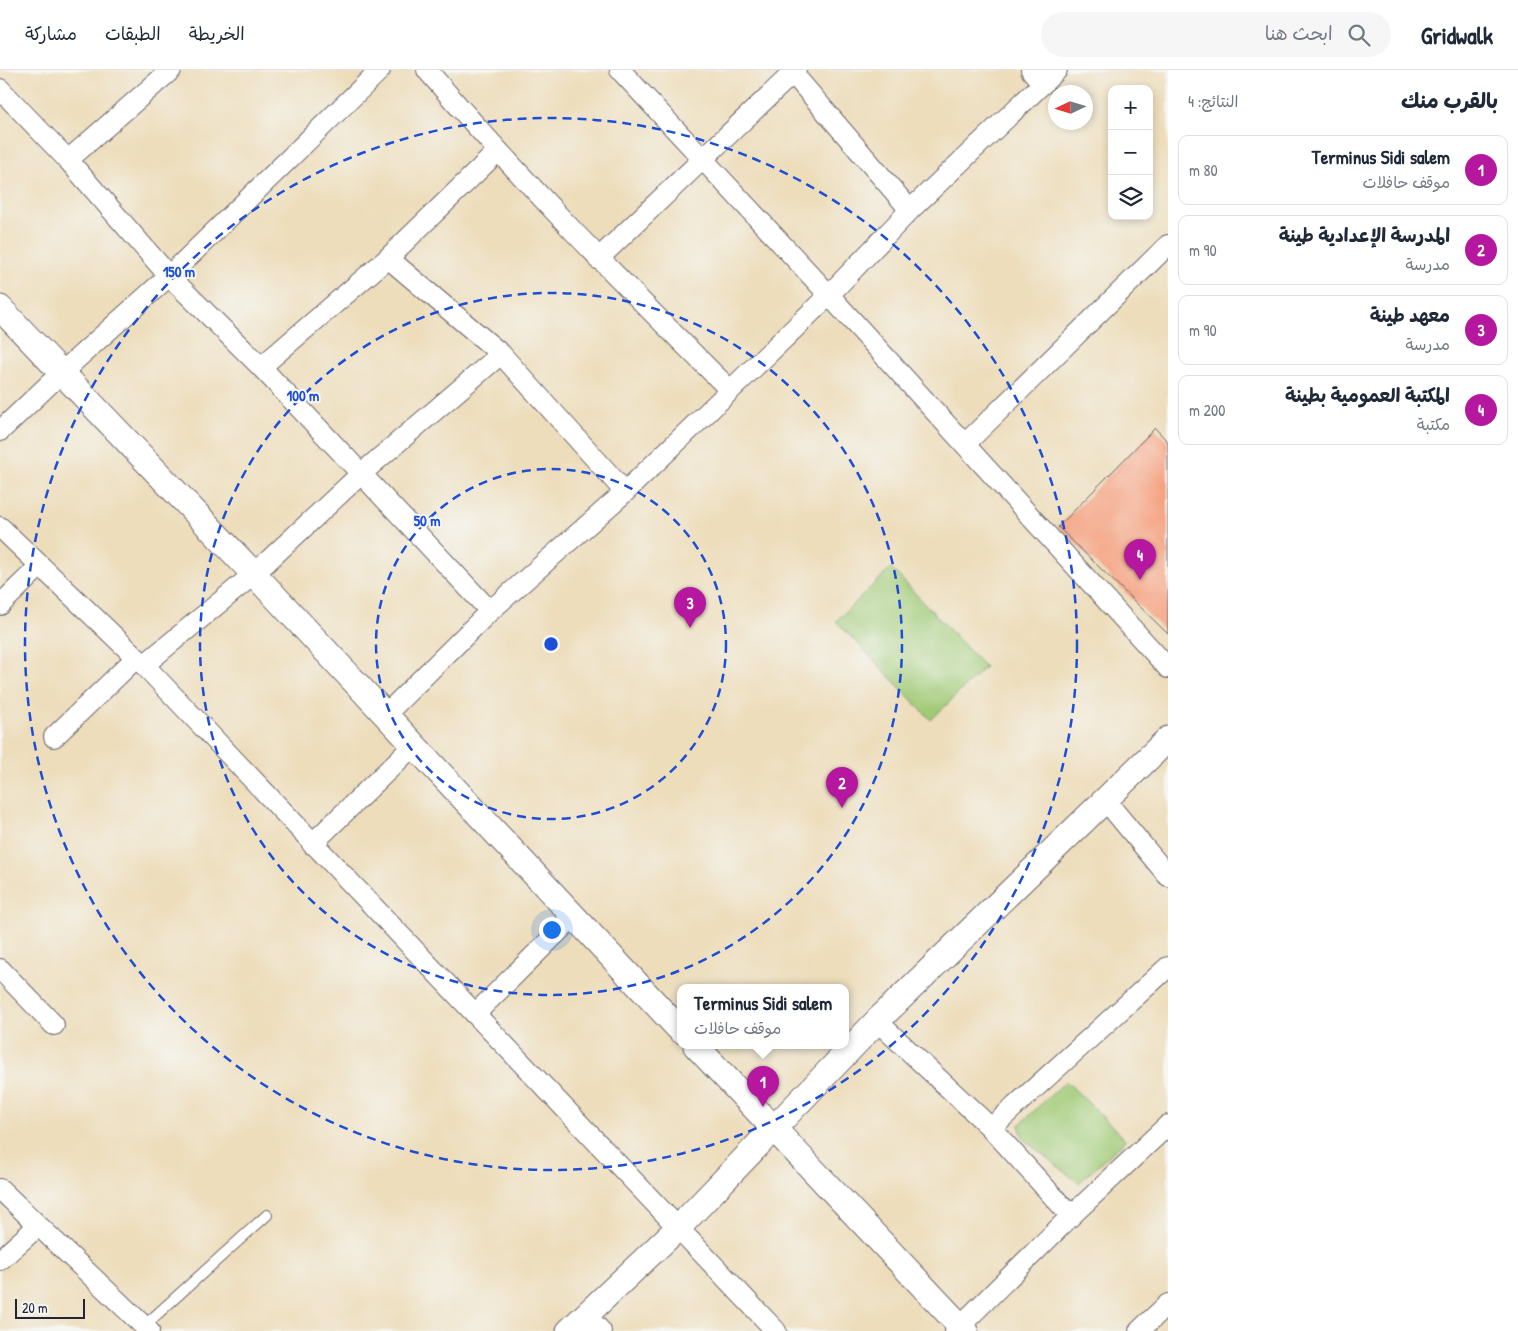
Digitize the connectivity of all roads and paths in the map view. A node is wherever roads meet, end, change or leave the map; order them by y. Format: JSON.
{"nodes":[{"id":1,"x":171,"y":70,"type":"edge"},
{"id":2,"x":380,"y":70,"type":"edge"},
{"id":3,"x":427,"y":70,"type":"edge"},
{"id":4,"x":620,"y":70,"type":"edge"},
{"id":5,"x":793,"y":71,"type":"edge"},
{"id":6,"x":1044,"y":75,"type":"edge"},
{"id":7,"x":0,"y":89,"type":"edge"},
{"id":8,"x":497,"y":152,"type":"junction"},
{"id":9,"x":68,"y":160,"type":"junction"},
{"id":10,"x":703,"y":160,"type":"junction"},
{"id":11,"x":910,"y":210,"type":"junction"},
{"id":12,"x":1168,"y":244,"type":"edge"},
{"id":13,"x":388,"y":258,"type":"junction"},
{"id":14,"x":598,"y":259,"type":"junction"},
{"id":15,"x":168,"y":276,"type":"junction"},
{"id":16,"x":830,"y":295,"type":"junction"},
{"id":17,"x":0,"y":308,"type":"edge"},
{"id":18,"x":501,"y":354,"type":"junction"},
{"id":19,"x":261,"y":367,"type":"junction"},
{"id":20,"x":61,"y":372,"type":"junction"},
{"id":21,"x":730,"y":390,"type":"junction"},
{"id":22,"x":0,"y":431,"type":"edge"},
{"id":23,"x":965,"y":444,"type":"junction"},
{"id":24,"x":362,"y":473,"type":"junction"},
{"id":25,"x":625,"y":492,"type":"junction"},
{"id":26,"x":0,"y":527,"type":"edge"},
{"id":27,"x":40,"y":566,"type":"junction"},
{"id":28,"x":254,"y":574,"type":"junction"},
{"id":29,"x":0,"y":604,"type":"edge"},
{"id":30,"x":490,"y":611,"type":"junction"},
{"id":31,"x":140,"y":662,"type":"junction"},
{"id":32,"x":1168,"y":668,"type":"edge"},
{"id":33,"x":385,"y":715,"type":"junction"},
{"id":34,"x":54,"y":737,"type":"dead end"},
{"id":35,"x":1168,"y":740,"type":"edge"},
{"id":36,"x":413,"y":746,"type":"junction"},
{"id":37,"x":1106,"y":801,"type":"junction"},
{"id":38,"x":312,"y":844,"type":"junction"},
{"id":39,"x":1168,"y":876,"type":"edge"},
{"id":40,"x":574,"y":916,"type":"junction"},
{"id":41,"x":1168,"y":968,"type":"edge"},
{"id":42,"x":0,"y":969,"type":"edge"},
{"id":43,"x":475,"y":1014,"type":"junction"},
{"id":44,"x":877,"y":1021,"type":"junction"},
{"id":45,"x":54,"y":1025,"type":"dead end"},
{"id":46,"x":677,"y":1027,"type":"edge"},
{"id":47,"x":699,"y":1049,"type":"edge"},
{"id":48,"x":1168,"y":1125,"type":"edge"},
{"id":49,"x":991,"y":1128,"type":"junction"},
{"id":50,"x":774,"y":1129,"type":"junction"},
{"id":51,"x":0,"y":1189,"type":"edge"},
{"id":52,"x":266,"y":1215,"type":"dead end"},
{"id":53,"x":1071,"y":1216,"type":"junction"},
{"id":54,"x":38,"y":1226,"type":"junction"},
{"id":55,"x":678,"y":1227,"type":"junction"},
{"id":56,"x":0,"y":1260,"type":"edge"},
{"id":57,"x":1167,"y":1308,"type":"edge"},
{"id":58,"x":585,"y":1326,"type":"edge"},
{"id":59,"x":146,"y":1328,"type":"edge"},
{"id":60,"x":960,"y":1329,"type":"edge"},
{"id":61,"x":776,"y":1331,"type":"edge"},
{"id":62,"x":1139,"y":1331,"type":"edge"}],
"edges":[{"from":1,"to":9,"type":"street"},
{"from":2,"to":15,"type":"street"},
{"from":3,"to":8,"type":"street"},
{"from":4,"to":10,"type":"street"},
{"from":5,"to":10,"type":"street"},
{"from":5,"to":11,"type":"street"},
{"from":6,"to":11,"type":"street"},
{"from":7,"to":9,"type":"street"},
{"from":8,"to":13,"type":"street"},
{"from":8,"to":14,"type":"street"},
{"from":9,"to":15,"type":"street"},
{"from":10,"to":14,"type":"street"},
{"from":10,"to":16,"type":"street"},
{"from":11,"to":16,"type":"street"},
{"from":12,"to":23,"type":"street"},
{"from":13,"to":18,"type":"street"},
{"from":13,"to":19,"type":"street"},
{"from":14,"to":21,"type":"street"},
{"from":15,"to":19,"type":"street"},
{"from":15,"to":20,"type":"street"},
{"from":16,"to":21,"type":"street"},
{"from":16,"to":23,"type":"street"},
{"from":17,"to":20,"type":"street"},
{"from":18,"to":24,"type":"street"},
{"from":18,"to":25,"type":"street"},
{"from":19,"to":24,"type":"street"},
{"from":20,"to":22,"type":"street"},
{"from":20,"to":28,"type":"street"},
{"from":21,"to":25,"type":"street"},
{"from":23,"to":32,"type":"street"},
{"from":24,"to":28,"type":"street"},
{"from":24,"to":30,"type":"street"},
{"from":25,"to":30,"type":"street"},
{"from":26,"to":27,"type":"street"},
{"from":27,"to":29,"type":"street"},
{"from":27,"to":31,"type":"street"},
{"from":28,"to":31,"type":"street"},
{"from":28,"to":33,"type":"street"},
{"from":30,"to":33,"type":"street"},
{"from":31,"to":34,"type":"street"},
{"from":31,"to":38,"type":"street"},
{"from":33,"to":36,"type":"street"},
{"from":35,"to":37,"type":"street"},
{"from":36,"to":38,"type":"street"},
{"from":36,"to":40,"type":"street"},
{"from":37,"to":39,"type":"street"},
{"from":37,"to":44,"type":"street"},
{"from":38,"to":43,"type":"street"},
{"from":40,"to":43,"type":"street"},
{"from":40,"to":46,"type":"street"},
{"from":41,"to":49,"type":"street"},
{"from":42,"to":45,"type":"street"},
{"from":43,"to":55,"type":"street"},
{"from":44,"to":49,"type":"street"},
{"from":44,"to":50,"type":"street"},
{"from":47,"to":50,"type":"street"},
{"from":48,"to":53,"type":"street"},
{"from":49,"to":53,"type":"street"},
{"from":50,"to":55,"type":"street"},
{"from":50,"to":60,"type":"street"},
{"from":51,"to":54,"type":"street"},
{"from":52,"to":59,"type":"lane"},
{"from":53,"to":60,"type":"street"},
{"from":54,"to":56,"type":"street"},
{"from":54,"to":59,"type":"street"},
{"from":55,"to":58,"type":"street"},
{"from":55,"to":61,"type":"street"},
{"from":57,"to":62,"type":"street"}]}
